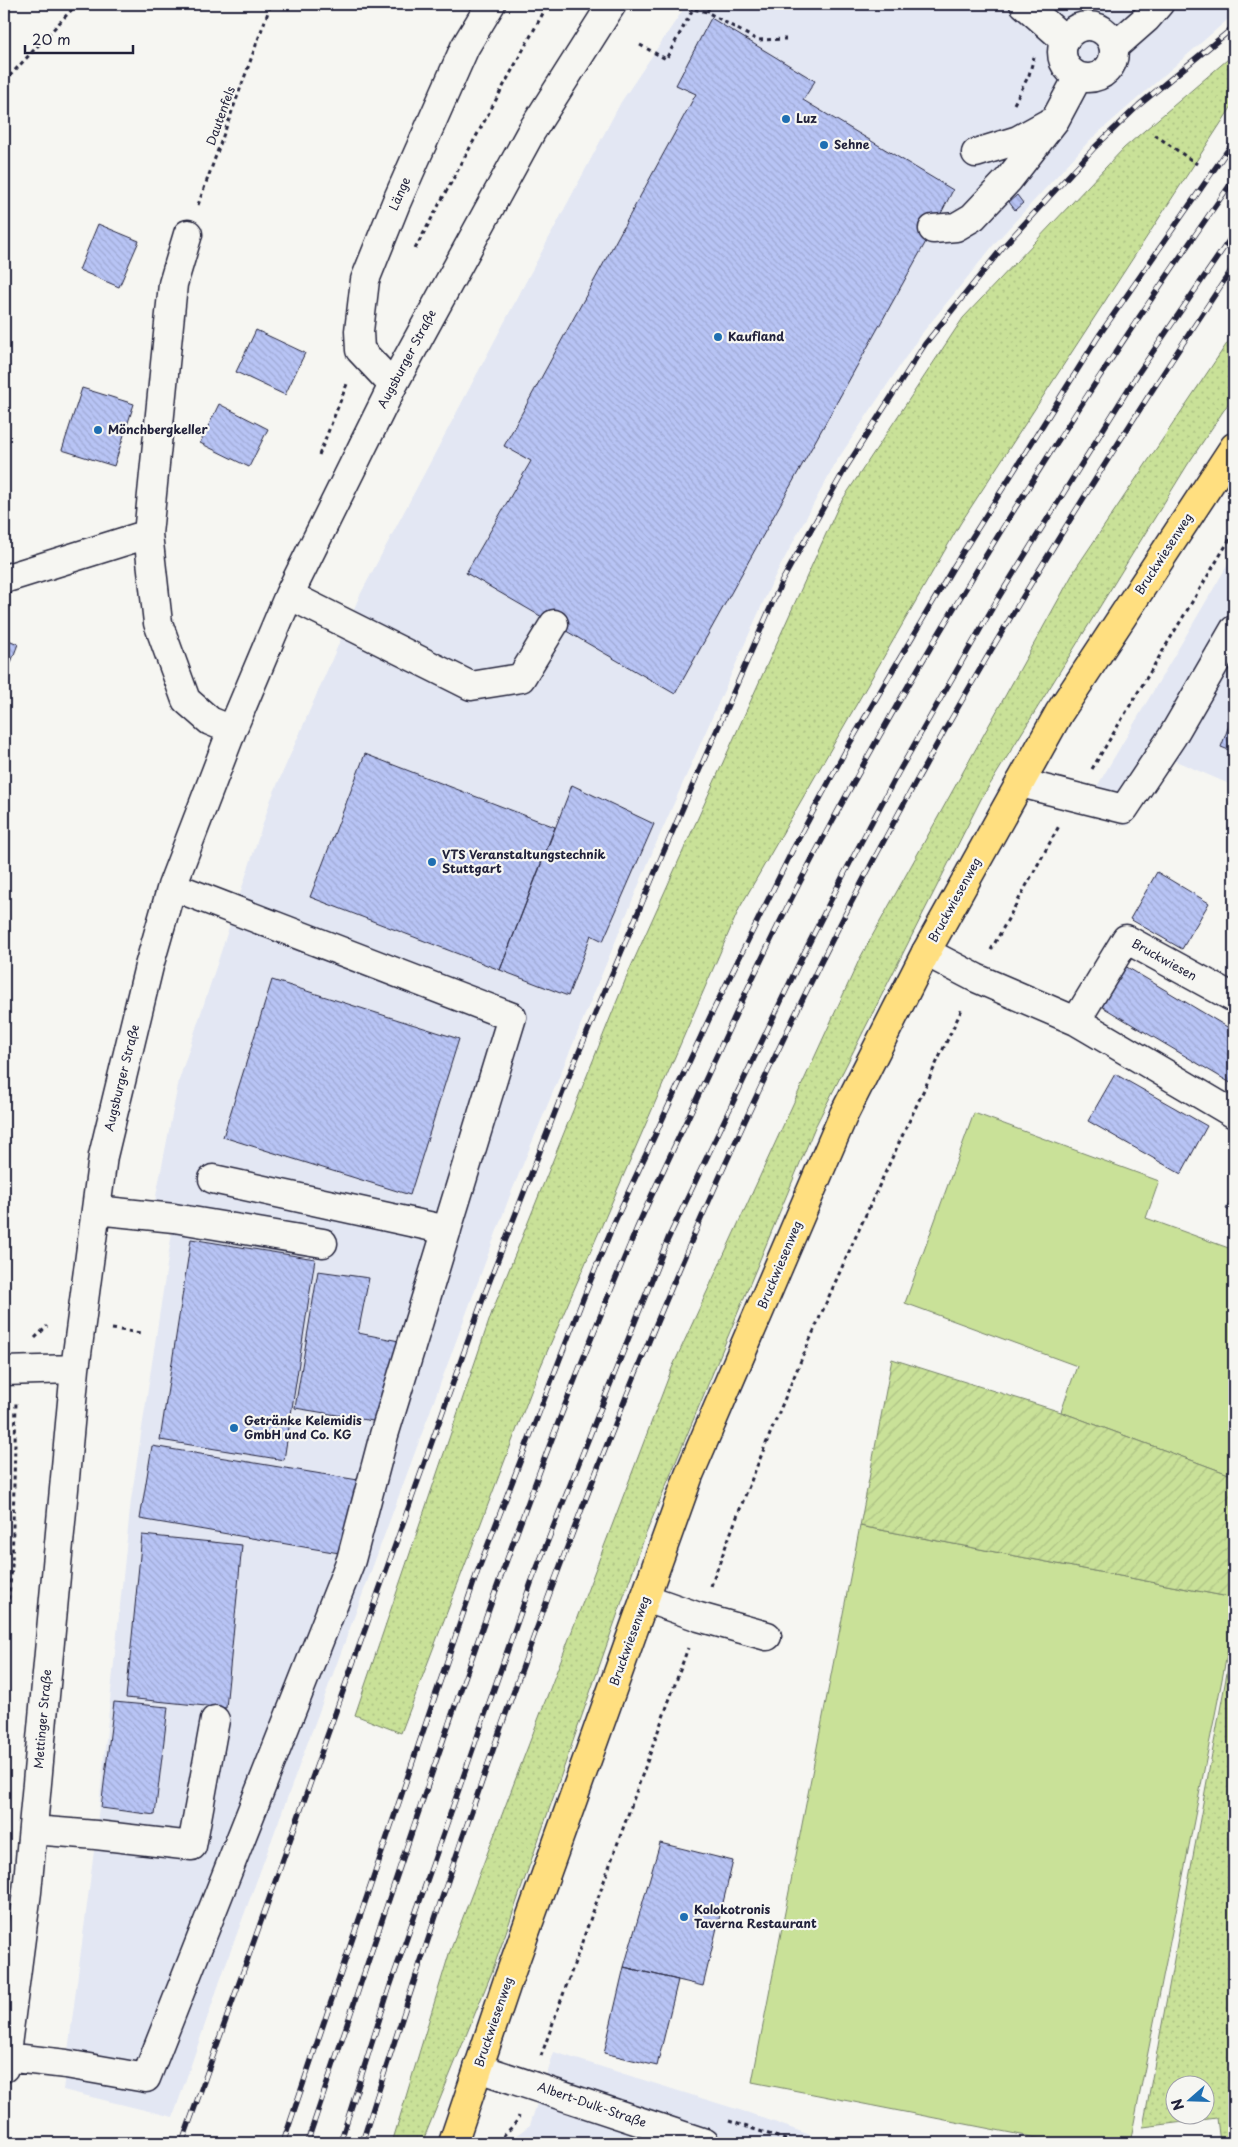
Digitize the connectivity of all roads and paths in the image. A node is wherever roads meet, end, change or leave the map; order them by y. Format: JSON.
{"nodes":[{"id":1,"x":77,"y":4,"type":"edge"},
{"id":2,"x":271,"y":4,"type":"edge"},
{"id":3,"x":491,"y":4,"type":"edge"},
{"id":4,"x":612,"y":4,"type":"edge"},
{"id":5,"x":684,"y":4,"type":"edge"},
{"id":6,"x":711,"y":4,"type":"edge"},
{"id":7,"x":1159,"y":4,"type":"edge"},
{"id":8,"x":693,"y":9,"type":"junction"},
{"id":9,"x":707,"y":12,"type":"junction"},
{"id":10,"x":1034,"y":12,"type":"edge"},
{"id":11,"x":786,"y":39,"type":"dead end"},
{"id":12,"x":1065,"y":40,"type":"junction"},
{"id":13,"x":640,"y":45,"type":"dead end"},
{"id":14,"x":1114,"y":47,"type":"junction"},
{"id":15,"x":1078,"y":77,"type":"junction"},
{"id":16,"x":4,"y":82,"type":"edge"},
{"id":17,"x":1055,"y":120,"type":"junction"},
{"id":18,"x":1154,"y":135,"type":"dead end"},
{"id":19,"x":983,"y":151,"type":"joint"},
{"id":20,"x":1197,"y":164,"type":"dead end"},
{"id":21,"x":934,"y":229,"type":"dead end"},
{"id":22,"x":188,"y":234,"type":"joint"},
{"id":23,"x":393,"y":385,"type":"junction"},
{"id":24,"x":1234,"y":447,"type":"edge"},
{"id":25,"x":1234,"y":532,"type":"edge"},
{"id":26,"x":148,"y":534,"type":"junction"},
{"id":27,"x":4,"y":579,"type":"edge"},
{"id":28,"x":288,"y":595,"type":"junction"},
{"id":29,"x":554,"y":624,"type":"dead end"},
{"id":30,"x":1234,"y":630,"type":"edge"},
{"id":31,"x":232,"y":730,"type":"junction"},
{"id":32,"x":1020,"y":783,"type":"junction"},
{"id":33,"x":1074,"y":798,"type":"junction"},
{"id":34,"x":172,"y":886,"type":"junction"},
{"id":35,"x":926,"y":952,"type":"junction"},
{"id":36,"x":976,"y":978,"type":"junction"},
{"id":37,"x":1234,"y":998,"type":"edge"},
{"id":38,"x":1076,"y":1022,"type":"junction"},
{"id":39,"x":1234,"y":1114,"type":"edge"},
{"id":40,"x":213,"y":1179,"type":"dead end"},
{"id":41,"x":96,"y":1210,"type":"junction"},
{"id":42,"x":447,"y":1230,"type":"junction"},
{"id":43,"x":323,"y":1243,"type":"dead end"},
{"id":44,"x":48,"y":1323,"type":"dead end"},
{"id":45,"x":75,"y":1369,"type":"junction"},
{"id":46,"x":11,"y":1370,"type":"edge"},
{"id":47,"x":645,"y":1598,"type":"junction"},
{"id":48,"x":699,"y":1617,"type":"junction"},
{"id":49,"x":767,"y":1636,"type":"dead end"},
{"id":50,"x":4,"y":1639,"type":"edge"},
{"id":51,"x":215,"y":1720,"type":"dead end"},
{"id":52,"x":33,"y":1830,"type":"junction"},
{"id":53,"x":541,"y":2058,"type":"dead end"},
{"id":54,"x":5,"y":2063,"type":"edge"},
{"id":55,"x":478,"y":2068,"type":"junction"},
{"id":56,"x":453,"y":2143,"type":"edge"},
{"id":57,"x":705,"y":2143,"type":"edge"}],
"edges":[{"from":1,"to":16,"type":"path"},
{"from":2,"to":22,"type":"path","name":"Dautenfels"},
{"from":3,"to":23,"type":"street","name":"Länge"},
{"from":4,"to":23,"type":"street","name":"Augsburger Straße"},
{"from":5,"to":8,"type":"path"},
{"from":6,"to":9,"type":"path"},
{"from":7,"to":14,"type":"street"},
{"from":8,"to":9,"type":"path"},
{"from":8,"to":13,"type":"path"},
{"from":9,"to":11,"type":"path"},
{"from":10,"to":12,"type":"street"},
{"from":10,"to":19,"type":"path"},
{"from":12,"to":14,"type":"street"},
{"from":12,"to":15,"type":"street"},
{"from":14,"to":15,"type":"street"},
{"from":15,"to":17,"type":"street"},
{"from":17,"to":19,"type":"street"},
{"from":17,"to":21,"type":"street"},
{"from":18,"to":20,"type":"path"},
{"from":22,"to":26,"type":"street"},
{"from":23,"to":28,"type":"street","name":"Augsburger Straße"},
{"from":24,"to":32,"type":"main road","name":"Bruckwiesenweg"},
{"from":25,"to":33,"type":"path"},
{"from":26,"to":27,"type":"street"},
{"from":26,"to":31,"type":"street"},
{"from":28,"to":29,"type":"street"},
{"from":28,"to":31,"type":"street","name":"Augsburger Straße"},
{"from":30,"to":33,"type":"street"},
{"from":31,"to":34,"type":"street","name":"Augsburger Straße"},
{"from":32,"to":33,"type":"street"},
{"from":32,"to":35,"type":"main road","name":"Bruckwiesenweg"},
{"from":33,"to":36,"type":"path"},
{"from":34,"to":41,"type":"street","name":"Augsburger Straße"},
{"from":34,"to":42,"type":"street"},
{"from":35,"to":36,"type":"street"},
{"from":35,"to":47,"type":"main road","name":"Bruckwiesenweg"},
{"from":36,"to":38,"type":"street"},
{"from":36,"to":48,"type":"path"},
{"from":37,"to":38,"type":"street","name":"Bruckwiesen"},
{"from":38,"to":39,"type":"street"},
{"from":40,"to":42,"type":"street"},
{"from":41,"to":43,"type":"street"},
{"from":41,"to":45,"type":"street","name":"Augsburger Straße"},
{"from":42,"to":54,"type":"street"},
{"from":44,"to":46,"type":"path"},
{"from":45,"to":46,"type":"street"},
{"from":45,"to":52,"type":"street","name":"Mettinger Straße"},
{"from":46,"to":50,"type":"path"},
{"from":47,"to":48,"type":"street"},
{"from":47,"to":55,"type":"main road","name":"Bruckwiesenweg"},
{"from":48,"to":49,"type":"street"},
{"from":48,"to":53,"type":"path"},
{"from":51,"to":52,"type":"street"},
{"from":52,"to":54,"type":"street","name":"Mettinger Straße"},
{"from":55,"to":56,"type":"main road","name":"Bruckwiesenweg"},
{"from":55,"to":57,"type":"street","name":"Albert-Dulk-Straße"}]}
